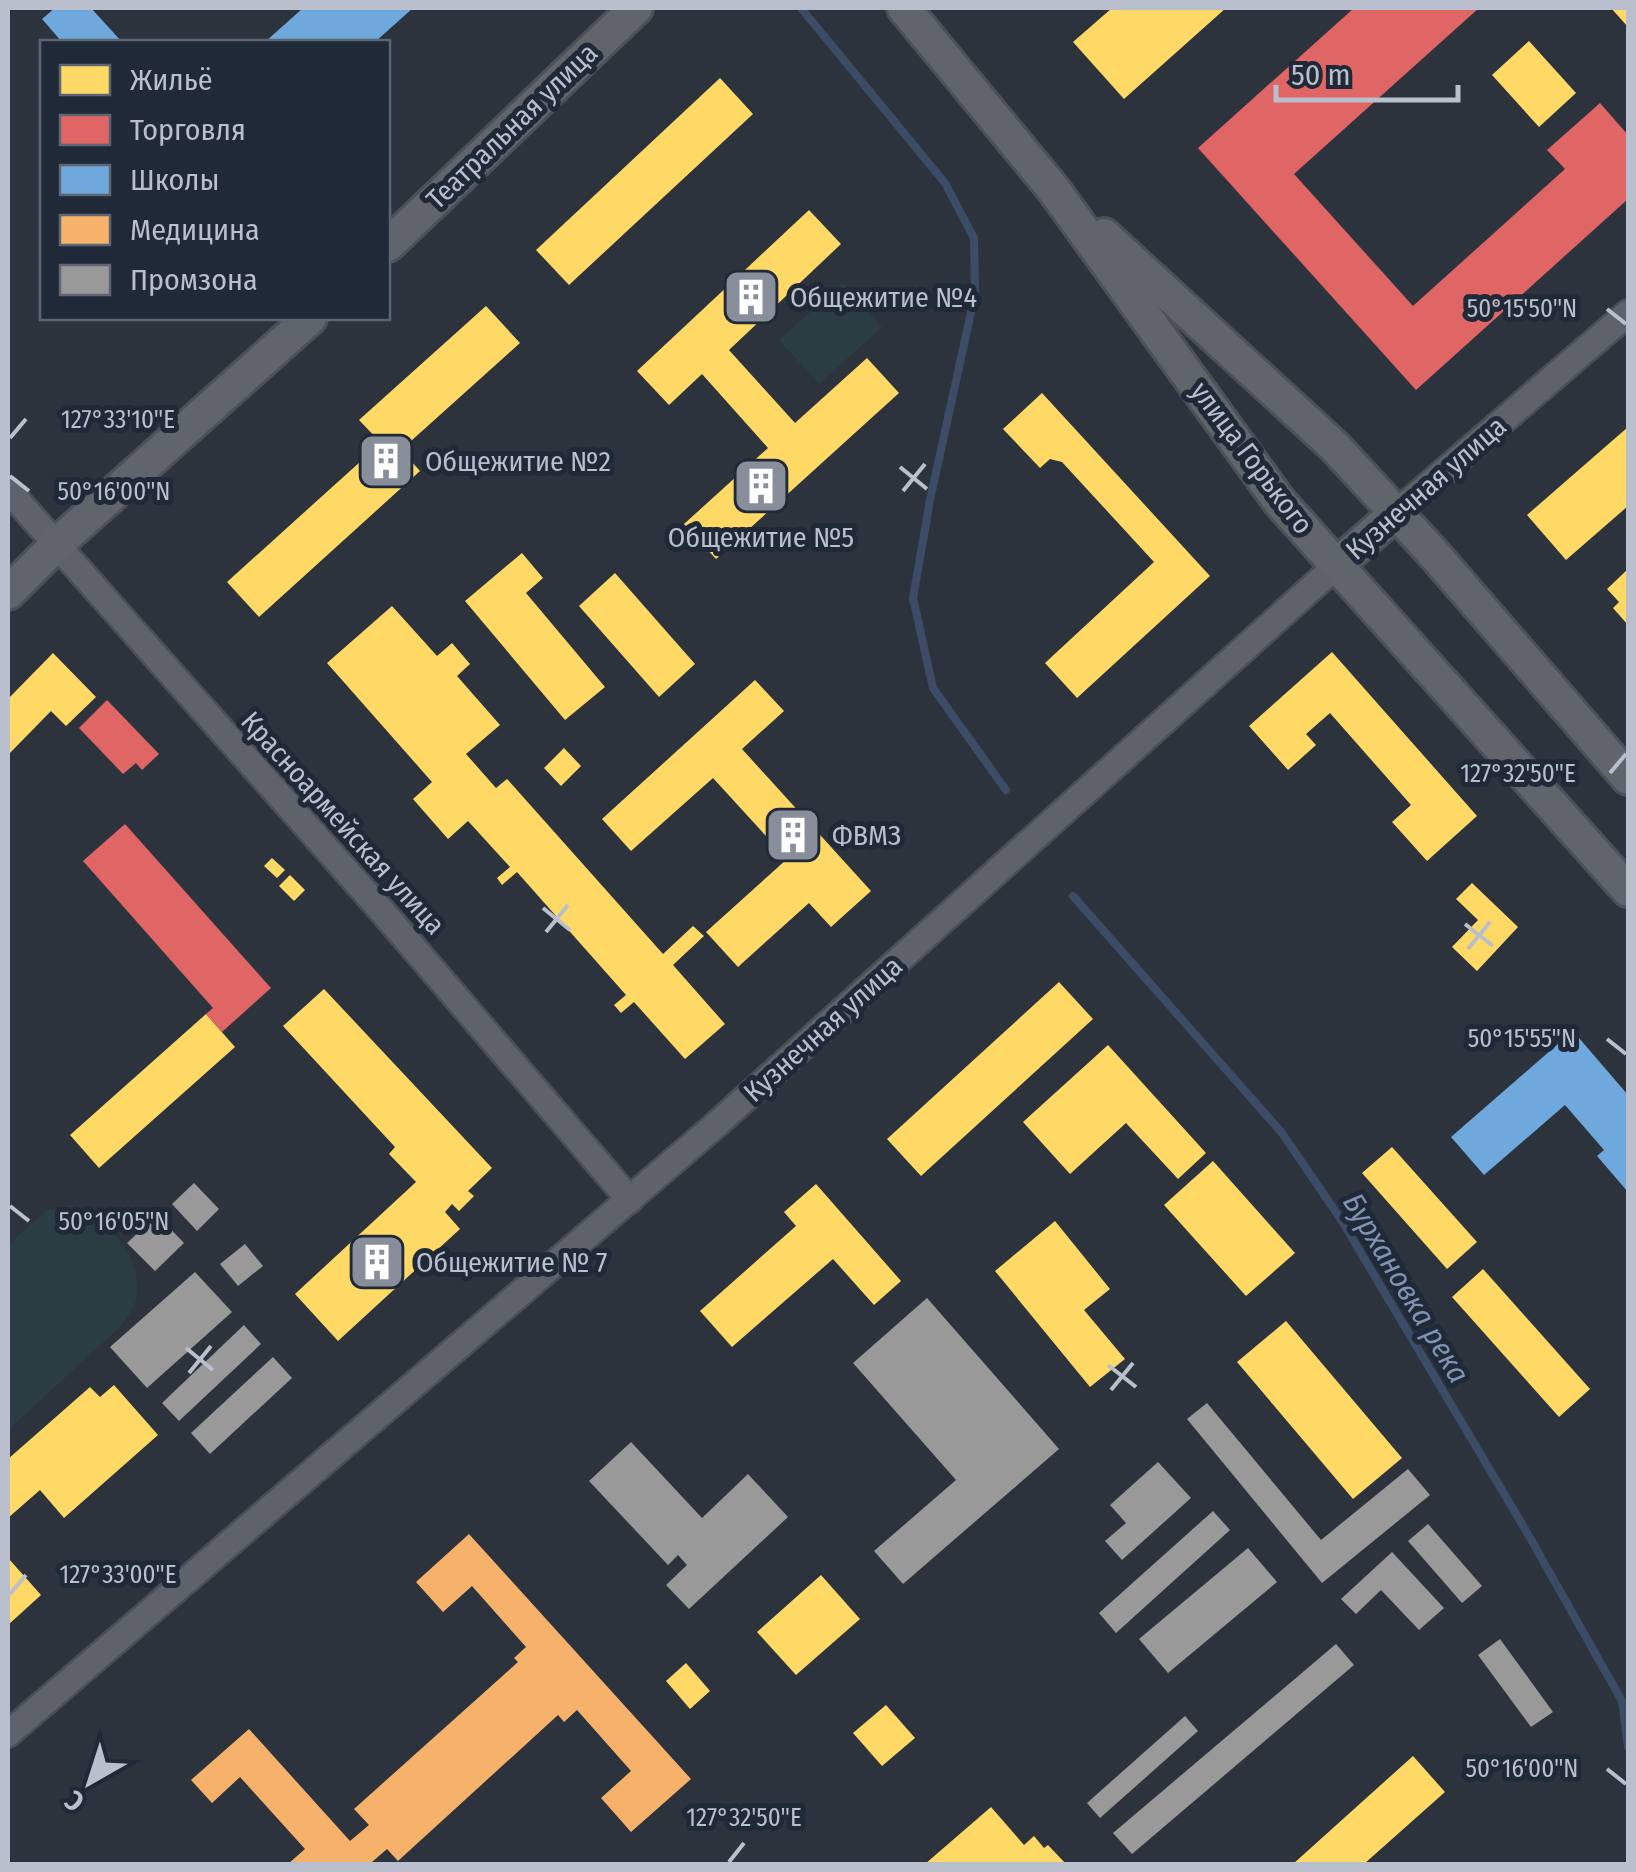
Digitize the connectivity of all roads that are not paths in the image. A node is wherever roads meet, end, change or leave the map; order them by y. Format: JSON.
{"nodes":[{"id":1,"x":636,"y":8,"type":"edge"},
{"id":2,"x":904,"y":8,"type":"edge"},
{"id":3,"x":1054,"y":190,"type":"junction"},
{"id":4,"x":390,"y":243,"type":"edge"},
{"id":5,"x":1628,"y":312,"type":"edge"},
{"id":6,"x":308,"y":320,"type":"edge"},
{"id":7,"x":8,"y":490,"type":"edge"},
{"id":8,"x":1396,"y":513,"type":"junction"},
{"id":9,"x":57,"y":544,"type":"junction"},
{"id":10,"x":1337,"y":565,"type":"junction"},
{"id":11,"x":8,"y":593,"type":"edge"},
{"id":12,"x":1628,"y":778,"type":"edge"},
{"id":13,"x":1628,"y":890,"type":"edge"},
{"id":14,"x":630,"y":1200,"type":"junction"},
{"id":15,"x":8,"y":1734,"type":"edge"}],
"edges":[{"from":1,"to":4,"type":"main road","name":"Театральная улица"},
{"from":2,"to":3,"type":"main road","name":"улица Горького"},
{"from":3,"to":8,"type":"main road","name":"улица Горького"},
{"from":3,"to":10,"type":"main road","name":"улица Горького"},
{"from":5,"to":8,"type":"street","name":"Кузнечная улица"},
{"from":6,"to":9,"type":"main road"},
{"from":7,"to":9,"type":"street","name":"Красноармейская улица"},
{"from":8,"to":10,"type":"main road","name":"Кузнечная улица"},
{"from":8,"to":12,"type":"main road","name":"улица Горького"},
{"from":9,"to":11,"type":"main road"},
{"from":9,"to":14,"type":"street","name":"Красноармейская улица"},
{"from":10,"to":13,"type":"main road","name":"улица Горького"},
{"from":10,"to":14,"type":"street","name":"Кузнечная улица"},
{"from":14,"to":15,"type":"street","name":"Кузнечная улица"}]}
